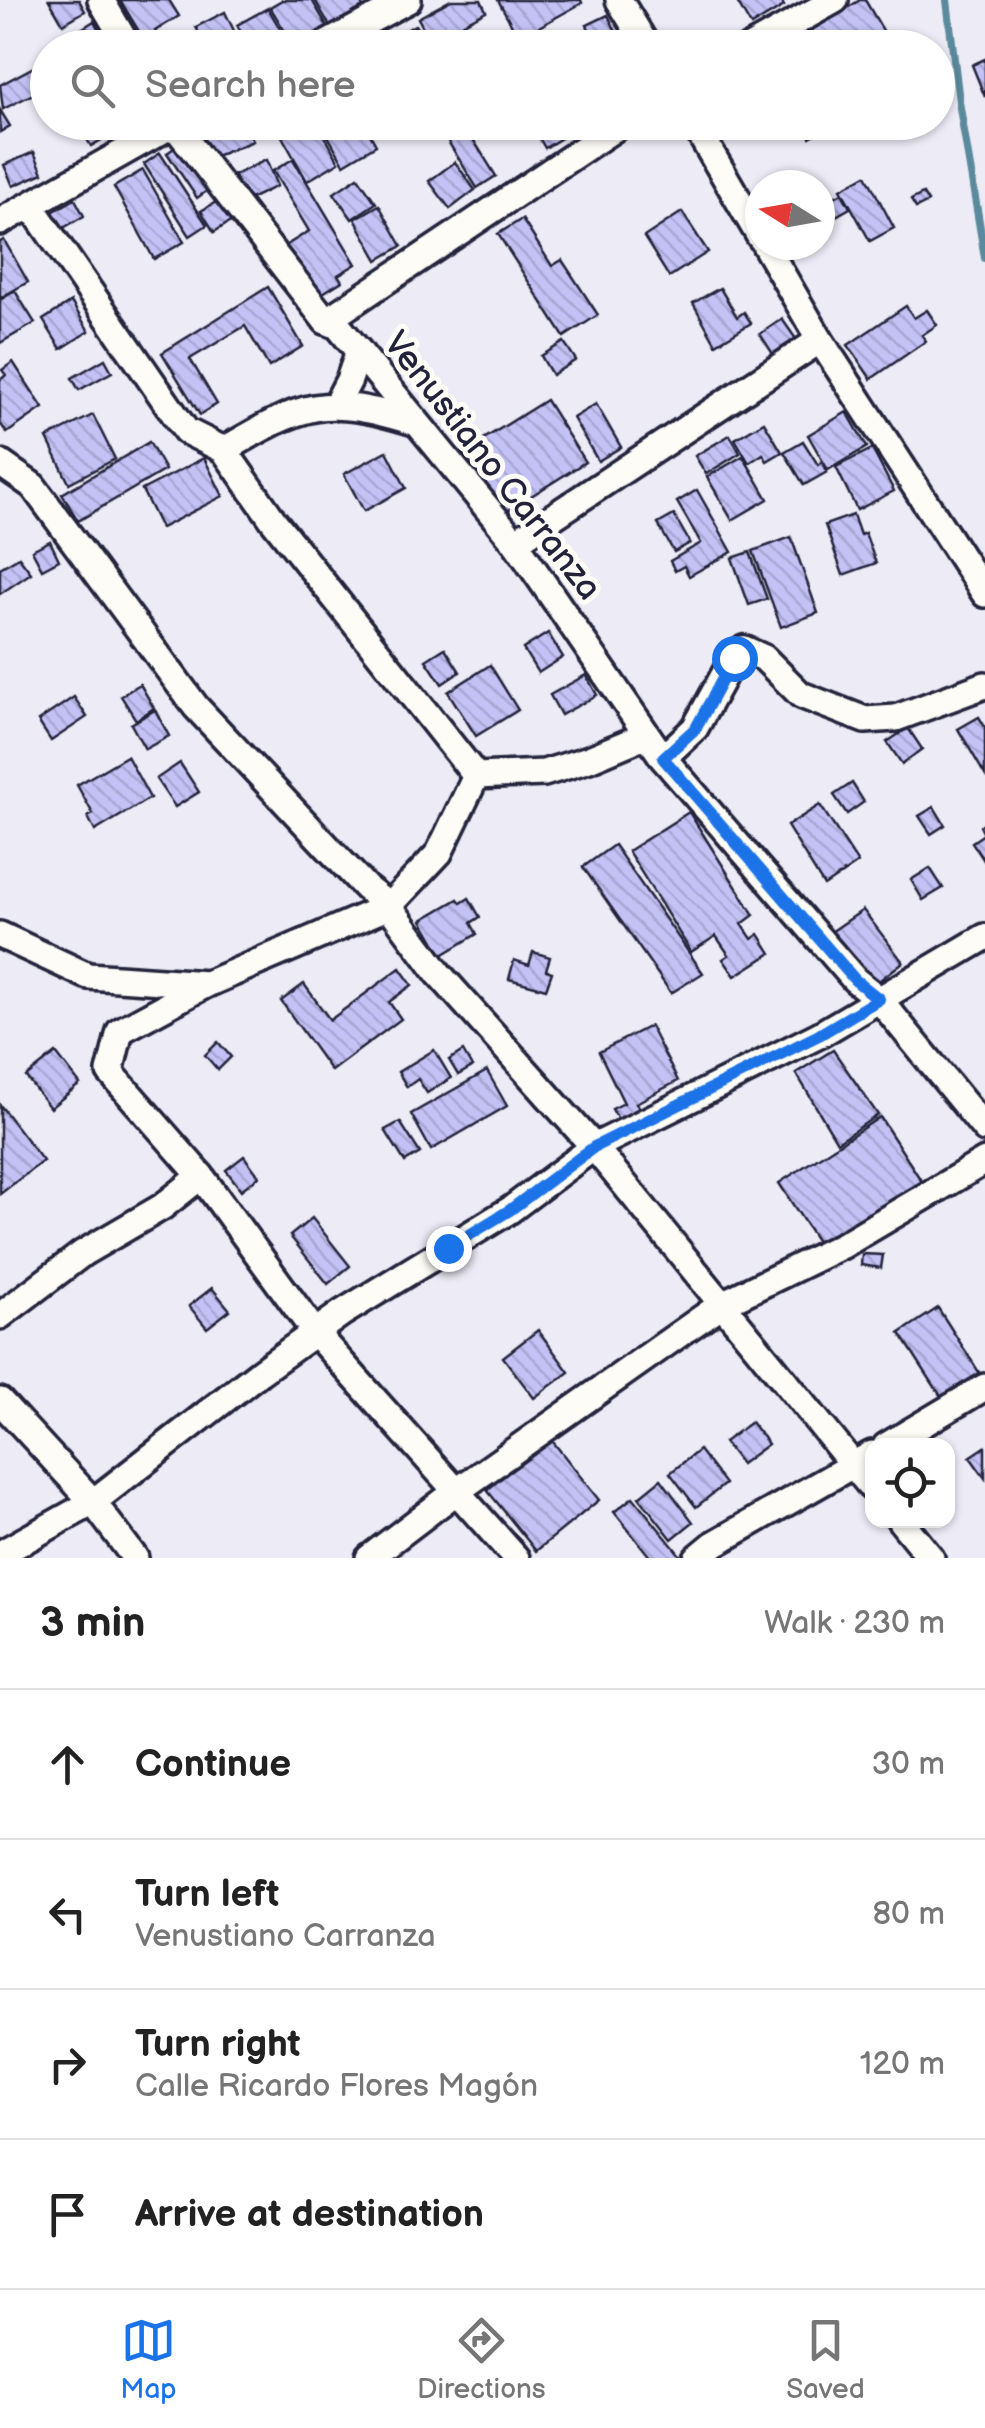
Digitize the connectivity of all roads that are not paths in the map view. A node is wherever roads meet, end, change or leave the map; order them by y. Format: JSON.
{"nodes":[{"id":1,"x":101,"y":0,"type":"edge"},
{"id":2,"x":408,"y":0,"type":"edge"},
{"id":3,"x":619,"y":0,"type":"edge"},
{"id":4,"x":835,"y":0,"type":"edge"},
{"id":5,"x":118,"y":30,"type":"edge"},
{"id":6,"x":352,"y":30,"type":"edge"},
{"id":7,"x":637,"y":30,"type":"edge"},
{"id":8,"x":781,"y":30,"type":"edge"},
{"id":9,"x":145,"y":140,"type":"edge"},
{"id":10,"x":187,"y":140,"type":"edge"},
{"id":11,"x":597,"y":140,"type":"edge"},
{"id":12,"x":704,"y":140,"type":"edge"},
{"id":13,"x":30,"y":206,"type":"junction"},
{"id":14,"x":745,"y":211,"type":"edge"},
{"id":15,"x":0,"y":222,"type":"edge"},
{"id":16,"x":774,"y":260,"type":"edge"},
{"id":17,"x":326,"y":321,"type":"junction"},
{"id":18,"x":820,"y":340,"type":"junction"},
{"id":19,"x":358,"y":352,"type":"junction"},
{"id":20,"x":336,"y":405,"type":"junction"},
{"id":21,"x":414,"y":422,"type":"junction"},
{"id":22,"x":224,"y":450,"type":"junction"},
{"id":23,"x":0,"y":463,"type":"edge"},
{"id":24,"x":515,"y":542,"type":"junction"},
{"id":25,"x":985,"y":594,"type":"edge"},
{"id":26,"x":985,"y":685,"type":"edge"},
{"id":27,"x":646,"y":735,"type":"junction"},
{"id":28,"x":663,"y":758,"type":"junction"},
{"id":29,"x":476,"y":776,"type":"junction"},
{"id":30,"x":389,"y":906,"type":"junction"},
{"id":31,"x":0,"y":935,"type":"edge"},
{"id":32,"x":985,"y":937,"type":"edge"},
{"id":33,"x":207,"y":984,"type":"junction"},
{"id":34,"x":879,"y":999,"type":"junction"},
{"id":35,"x":985,"y":1130,"type":"edge"},
{"id":36,"x":594,"y":1147,"type":"junction"},
{"id":37,"x":985,"y":1161,"type":"edge"},
{"id":38,"x":202,"y":1176,"type":"junction"},
{"id":39,"x":722,"y":1304,"type":"junction"},
{"id":40,"x":0,"y":1316,"type":"edge"},
{"id":41,"x":316,"y":1334,"type":"junction"},
{"id":42,"x":985,"y":1387,"type":"edge"},
{"id":43,"x":0,"y":1401,"type":"edge"},
{"id":44,"x":899,"y":1438,"type":"edge"},
{"id":45,"x":863,"y":1459,"type":"edge"},
{"id":46,"x":457,"y":1490,"type":"junction"},
{"id":47,"x":92,"y":1502,"type":"junction"},
{"id":48,"x":907,"y":1528,"type":"edge"},
{"id":49,"x":0,"y":1554,"type":"edge"},
{"id":50,"x":134,"y":1558,"type":"edge"},
{"id":51,"x":369,"y":1558,"type":"edge"},
{"id":52,"x":516,"y":1558,"type":"edge"},
{"id":53,"x":697,"y":1558,"type":"edge"},
{"id":54,"x":932,"y":1558,"type":"edge"}],
"edges":[{"from":1,"to":5,"type":"street"},
{"from":2,"to":6,"type":"street"},
{"from":3,"to":7,"type":"street"},
{"from":4,"to":8,"type":"street"},
{"from":9,"to":13,"type":"street"},
{"from":10,"to":17,"type":"street","name":"Venustiano Carranza"},
{"from":11,"to":17,"type":"street"},
{"from":12,"to":14,"type":"street"},
{"from":13,"to":15,"type":"street"},
{"from":13,"to":22,"type":"street"},
{"from":16,"to":18,"type":"street"},
{"from":17,"to":19,"type":"street","name":"Venustiano Carranza"},
{"from":18,"to":24,"type":"street"},
{"from":18,"to":25,"type":"street"},
{"from":19,"to":20,"type":"street"},
{"from":19,"to":21,"type":"street","name":"Venustiano Carranza"},
{"from":20,"to":21,"type":"street"},
{"from":20,"to":22,"type":"street"},
{"from":21,"to":24,"type":"street","name":"Venustiano Carranza"},
{"from":22,"to":29,"type":"street"},
{"from":23,"to":30,"type":"street"},
{"from":24,"to":27,"type":"street","name":"Venustiano Carranza"},
{"from":26,"to":28,"type":"street"},
{"from":27,"to":28,"type":"street","name":"Venustiano Carranza"},
{"from":27,"to":29,"type":"street"},
{"from":28,"to":34,"type":"street","name":"Venustiano Carranza"},
{"from":29,"to":30,"type":"street"},
{"from":30,"to":33,"type":"street"},
{"from":30,"to":36,"type":"street"},
{"from":31,"to":33,"type":"street"},
{"from":32,"to":34,"type":"street"},
{"from":33,"to":38,"type":"street"},
{"from":34,"to":35,"type":"street","name":"Venustiano Carranza"},
{"from":34,"to":36,"type":"street"},
{"from":36,"to":39,"type":"street"},
{"from":36,"to":41,"type":"street"},
{"from":37,"to":39,"type":"street"},
{"from":38,"to":40,"type":"street"},
{"from":38,"to":41,"type":"street"},
{"from":39,"to":45,"type":"street"},
{"from":39,"to":46,"type":"street"},
{"from":41,"to":46,"type":"street"},
{"from":41,"to":47,"type":"street"},
{"from":42,"to":44,"type":"street"},
{"from":43,"to":47,"type":"street"},
{"from":45,"to":53,"type":"street"},
{"from":46,"to":51,"type":"street"},
{"from":46,"to":52,"type":"street"},
{"from":47,"to":49,"type":"street"},
{"from":47,"to":50,"type":"street"},
{"from":48,"to":54,"type":"street"}]}
